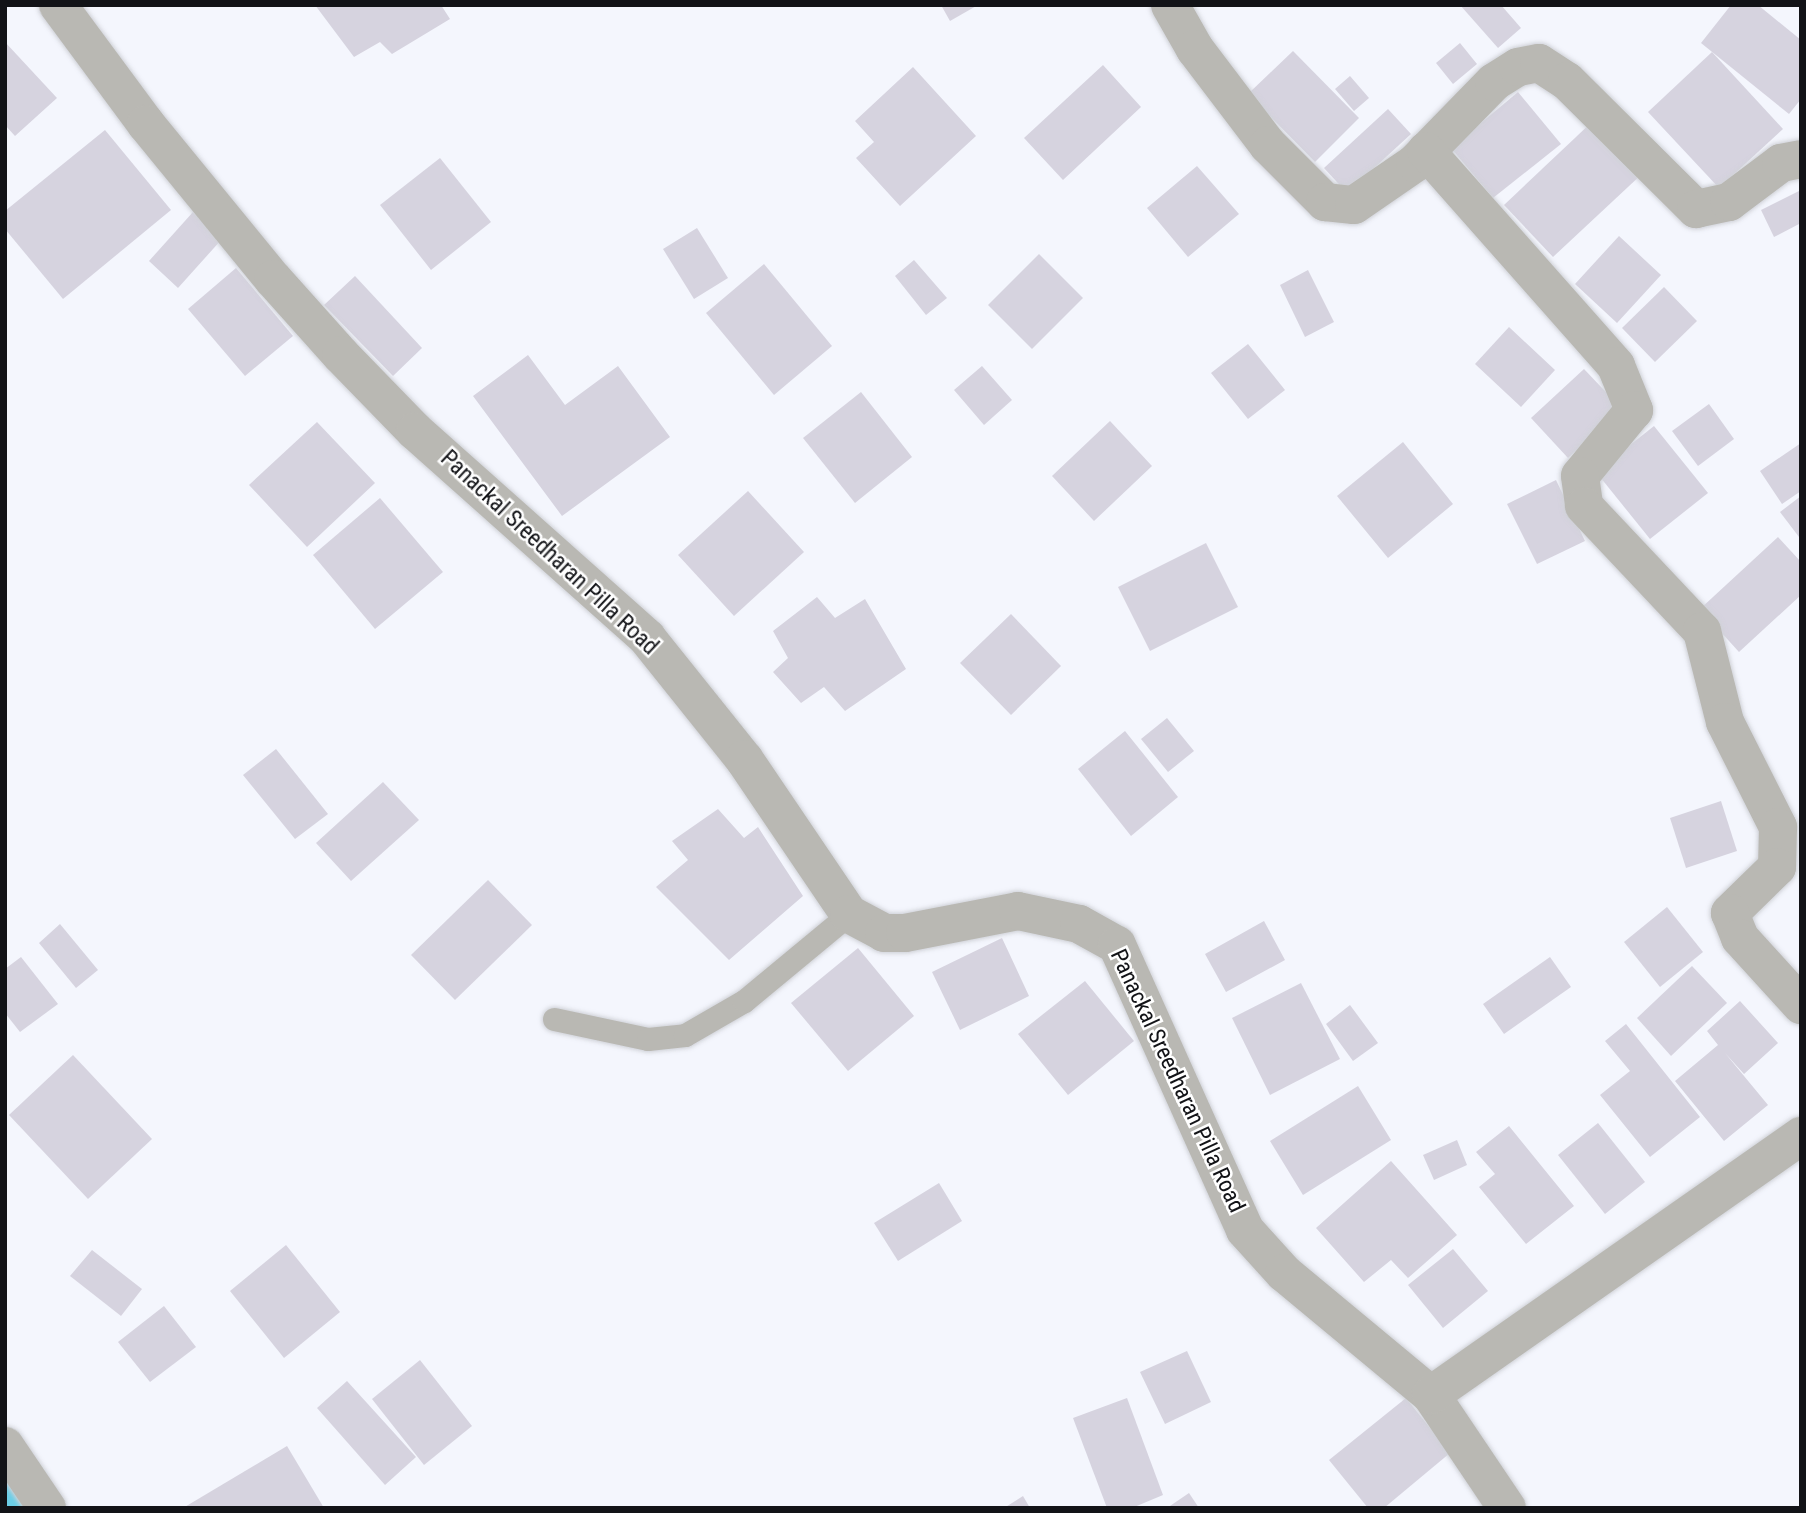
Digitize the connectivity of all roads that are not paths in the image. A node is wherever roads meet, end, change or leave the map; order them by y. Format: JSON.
{"nodes":[{"id":1,"x":58,"y":5,"type":"edge"},
{"id":2,"x":1170,"y":5,"type":"edge"},
{"id":3,"x":1426,"y":151,"type":"junction"},
{"id":4,"x":1801,"y":159,"type":"edge"},
{"id":5,"x":849,"y":914,"type":"junction"},
{"id":6,"x":1801,"y":1005,"type":"edge"},
{"id":7,"x":554,"y":1019,"type":"dead end"},
{"id":8,"x":1801,"y":1136,"type":"edge"},
{"id":9,"x":1431,"y":1395,"type":"junction"},
{"id":10,"x":5,"y":1446,"type":"edge"},
{"id":11,"x":47,"y":1508,"type":"edge"},
{"id":12,"x":1507,"y":1508,"type":"edge"}],
"edges":[{"from":1,"to":5,"type":"street","name":"Panackal Sreedharan Pilla Road"},
{"from":2,"to":3,"type":"street"},
{"from":3,"to":4,"type":"street"},
{"from":3,"to":6,"type":"street"},
{"from":5,"to":7,"type":"lane"},
{"from":5,"to":9,"type":"street","name":"Panackal Sreedharan Pilla Road"},
{"from":8,"to":9,"type":"street"},
{"from":9,"to":12,"type":"street","name":"Panackal Sreedharan Pilla Road"},
{"from":10,"to":11,"type":"street"}]}
